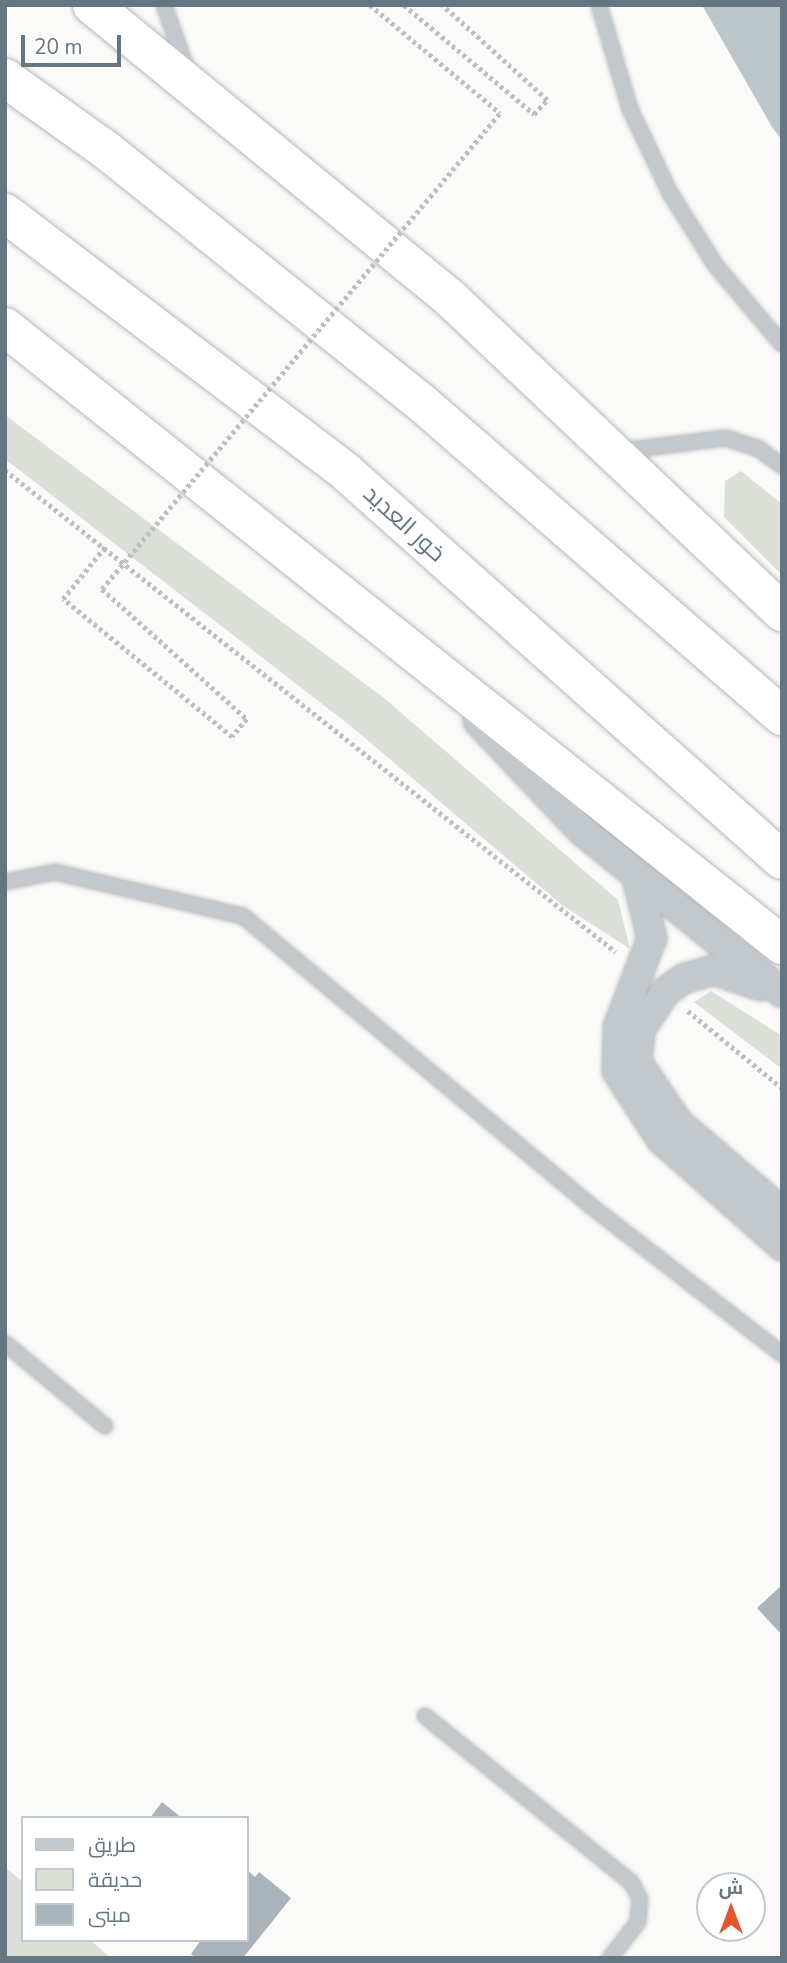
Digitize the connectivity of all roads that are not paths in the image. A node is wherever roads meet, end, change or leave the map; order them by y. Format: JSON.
{"nodes":[{"id":1,"x":92,"y":5,"type":"edge"},
{"id":2,"x":164,"y":5,"type":"edge"},
{"id":3,"x":599,"y":5,"type":"edge"},
{"id":4,"x":5,"y":78,"type":"edge"},
{"id":5,"x":205,"y":95,"type":"junction"},
{"id":6,"x":5,"y":213,"type":"edge"},
{"id":7,"x":5,"y":327,"type":"edge"},
{"id":8,"x":782,"y":344,"type":"edge"},
{"id":9,"x":619,"y":452,"type":"junction"},
{"id":10,"x":782,"y":466,"type":"edge"},
{"id":11,"x":782,"y":612,"type":"edge"},
{"id":12,"x":406,"y":645,"type":"junction"},
{"id":13,"x":782,"y":716,"type":"edge"},
{"id":14,"x":782,"y":860,"type":"edge"},
{"id":15,"x":637,"y":878,"type":"junction"},
{"id":16,"x":5,"y":882,"type":"edge"},
{"id":17,"x":782,"y":946,"type":"edge"},
{"id":18,"x":782,"y":994,"type":"edge"},
{"id":19,"x":782,"y":1212,"type":"edge"},
{"id":20,"x":782,"y":1246,"type":"edge"},
{"id":21,"x":5,"y":1343,"type":"edge"},
{"id":22,"x":782,"y":1354,"type":"edge"},
{"id":23,"x":104,"y":1426,"type":"dead end"},
{"id":24,"x":425,"y":1716,"type":"dead end"},
{"id":25,"x":610,"y":1958,"type":"edge"}],
"edges":[{"from":1,"to":5,"type":"highway"},
{"from":2,"to":5,"type":"lane"},
{"from":3,"to":8,"type":"lane"},
{"from":4,"to":13,"type":"highway"},
{"from":5,"to":9,"type":"highway"},
{"from":6,"to":14,"type":"highway","name":"خور العديد"},
{"from":7,"to":12,"type":"highway"},
{"from":9,"to":10,"type":"lane"},
{"from":9,"to":11,"type":"highway"},
{"from":12,"to":15,"type":"street"},
{"from":12,"to":17,"type":"highway"},
{"from":15,"to":18,"type":"street"},
{"from":15,"to":20,"type":"street"},
{"from":16,"to":22,"type":"lane"},
{"from":18,"to":19,"type":"street"},
{"from":21,"to":23,"type":"lane"},
{"from":24,"to":25,"type":"lane"}]}
